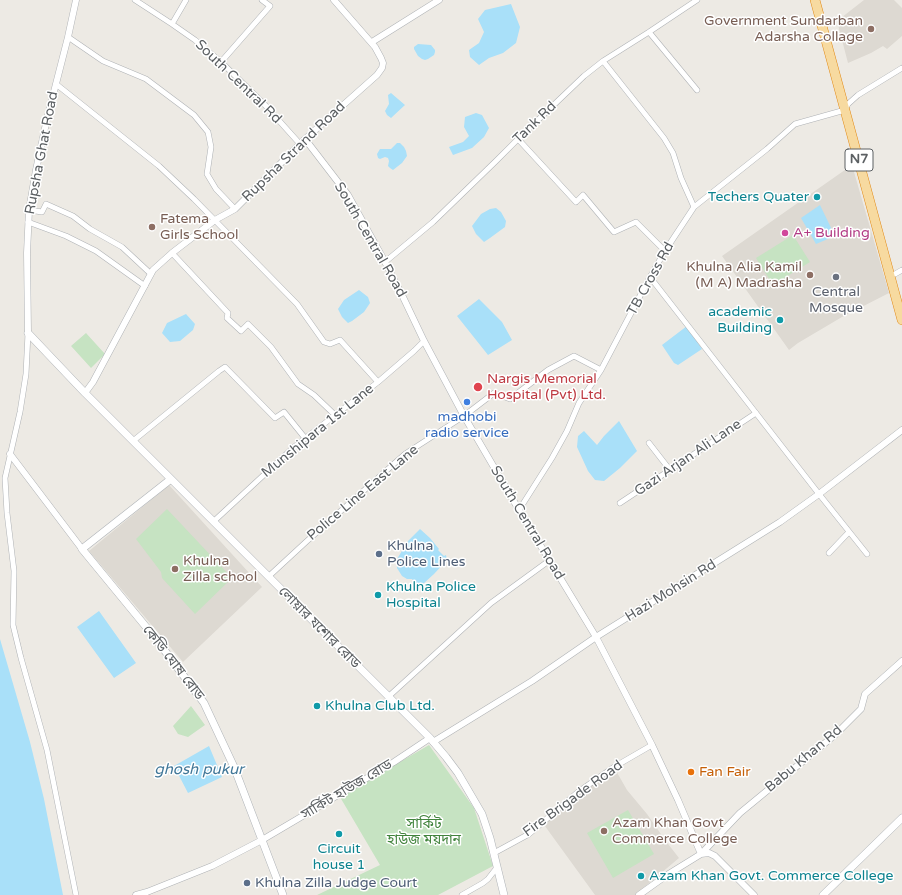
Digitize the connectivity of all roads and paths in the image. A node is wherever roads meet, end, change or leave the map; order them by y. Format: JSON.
{"nodes":[{"id":1,"x":76,"y":0,"type":"edge"},
{"id":2,"x":134,"y":0,"type":"edge"},
{"id":3,"x":186,"y":0,"type":"edge"},
{"id":4,"x":262,"y":0,"type":"edge"},
{"id":5,"x":334,"y":0,"type":"edge"},
{"id":6,"x":439,"y":0,"type":"edge"},
{"id":7,"x":697,"y":0,"type":"edge"},
{"id":8,"x":815,"y":0,"type":"edge"},
{"id":9,"x":821,"y":0,"type":"edge"},
{"id":10,"x":172,"y":24,"type":"junction"},
{"id":11,"x":649,"y":32,"type":"junction"},
{"id":12,"x":68,"y":37,"type":"junction"},
{"id":13,"x":372,"y":42,"type":"junction"},
{"id":14,"x":603,"y":61,"type":"junction"},
{"id":15,"x":221,"y":62,"type":"junction"},
{"id":16,"x":902,"y":68,"type":"edge"},
{"id":17,"x":56,"y":84,"type":"junction"},
{"id":18,"x":697,"y":90,"type":"dead end"},
{"id":19,"x":847,"y":107,"type":"junction"},
{"id":20,"x":518,"y":139,"type":"junction"},
{"id":21,"x":302,"y":142,"type":"junction"},
{"id":22,"x":694,"y":207,"type":"junction"},
{"id":23,"x":235,"y":209,"type":"junction"},
{"id":24,"x":29,"y":210,"type":"junction"},
{"id":25,"x":215,"y":220,"type":"junction"},
{"id":26,"x":28,"y":222,"type":"junction"},
{"id":27,"x":665,"y":251,"type":"junction"},
{"id":28,"x":172,"y":253,"type":"junction"},
{"id":29,"x":385,"y":262,"type":"junction"},
{"id":30,"x":899,"y":272,"type":"edge"},
{"id":31,"x":151,"y":274,"type":"junction"},
{"id":32,"x":650,"y":277,"type":"junction"},
{"id":33,"x":145,"y":286,"type":"junction"},
{"id":34,"x":902,"y":299,"type":"edge"},
{"id":35,"x":902,"y":320,"type":"edge"},
{"id":36,"x":28,"y":333,"type":"junction"},
{"id":37,"x":424,"y":341,"type":"junction"},
{"id":38,"x":602,"y":370,"type":"junction"},
{"id":39,"x":378,"y":382,"type":"junction"},
{"id":40,"x":85,"y":394,"type":"junction"},
{"id":41,"x":756,"y":413,"type":"junction"},
{"id":42,"x":335,"y":416,"type":"junction"},
{"id":43,"x":464,"y":416,"type":"junction"},
{"id":44,"x":902,"y":430,"type":"edge"},
{"id":45,"x":305,"y":438,"type":"junction"},
{"id":46,"x":133,"y":441,"type":"junction"},
{"id":47,"x":649,"y":443,"type":"dead end"},
{"id":48,"x":10,"y":454,"type":"junction"},
{"id":49,"x":670,"y":470,"type":"junction"},
{"id":50,"x":171,"y":479,"type":"junction"},
{"id":51,"x":819,"y":494,"type":"junction"},
{"id":52,"x":620,"y":503,"type":"dead end"},
{"id":53,"x":519,"y":510,"type":"junction"},
{"id":54,"x":213,"y":522,"type":"junction"},
{"id":55,"x":849,"y":532,"type":"junction"},
{"id":56,"x":82,"y":549,"type":"junction"},
{"id":57,"x":829,"y":553,"type":"dead end"},
{"id":58,"x":867,"y":554,"type":"dead end"},
{"id":59,"x":550,"y":560,"type":"junction"},
{"id":60,"x":268,"y":577,"type":"junction"},
{"id":61,"x":596,"y":637,"type":"junction"},
{"id":62,"x":902,"y":661,"type":"edge"},
{"id":63,"x":388,"y":697,"type":"junction"},
{"id":64,"x":431,"y":740,"type":"junction"},
{"id":65,"x":652,"y":745,"type":"junction"},
{"id":66,"x":902,"y":818,"type":"edge"},
{"id":67,"x":262,"y":840,"type":"junction"},
{"id":68,"x":494,"y":853,"type":"junction"},
{"id":69,"x":701,"y":854,"type":"junction"},
{"id":70,"x":498,"y":868,"type":"junction"},
{"id":71,"x":76,"y":895,"type":"edge"},
{"id":72,"x":136,"y":895,"type":"edge"},
{"id":73,"x":283,"y":895,"type":"edge"},
{"id":74,"x":462,"y":895,"type":"edge"},
{"id":75,"x":504,"y":895,"type":"edge"},
{"id":76,"x":639,"y":895,"type":"edge"},
{"id":77,"x":754,"y":895,"type":"edge"},
{"id":78,"x":823,"y":895,"type":"edge"}],
"edges":[{"from":1,"to":12,"type":"street","name":"Rupsha Ghat Road"},
{"from":2,"to":10,"type":"street","name":"South Central Rd"},
{"from":3,"to":10,"type":"street"},
{"from":4,"to":15,"type":"street"},
{"from":5,"to":13,"type":"street","name":"Rupsha Strand Road"},
{"from":6,"to":13,"type":"street"},
{"from":7,"to":11,"type":"street","name":"Tank Rd"},
{"from":8,"to":19,"type":"highway","number":"N7"},
{"from":9,"to":19,"type":"highway","number":"N7"},
{"from":10,"to":15,"type":"street","name":"South Central Rd"},
{"from":11,"to":14,"type":"street","name":"Tank Rd"},
{"from":11,"to":18,"type":"street"},
{"from":12,"to":17,"type":"street","name":"Rupsha Ghat Road"},
{"from":12,"to":23,"type":"street"},
{"from":13,"to":21,"type":"street","name":"Rupsha Strand Road"},
{"from":14,"to":20,"type":"street","name":"Tank Rd"},
{"from":14,"to":22,"type":"street"},
{"from":15,"to":21,"type":"street","name":"South Central Rd"},
{"from":16,"to":19,"type":"street"},
{"from":17,"to":24,"type":"street","name":"Rupsha Ghat Road"},
{"from":17,"to":25,"type":"street"},
{"from":19,"to":22,"type":"street","name":"TB Cross Rd"},
{"from":19,"to":30,"type":"highway","number":"N7"},
{"from":19,"to":35,"type":"highway","number":"N7"},
{"from":20,"to":27,"type":"street"},
{"from":20,"to":29,"type":"street","name":"Tank Rd"},
{"from":21,"to":23,"type":"street","name":"Rupsha Strand Road"},
{"from":21,"to":29,"type":"street","name":"South Central Road"},
{"from":22,"to":27,"type":"street","name":"TB Cross Rd"},
{"from":23,"to":25,"type":"street","name":"Rupsha Strand Road"},
{"from":24,"to":26,"type":"street","name":"Rupsha Ghat Road"},
{"from":24,"to":31,"type":"street"},
{"from":25,"to":28,"type":"street","name":"Rupsha Strand Road"},
{"from":25,"to":39,"type":"street"},
{"from":26,"to":33,"type":"street"},
{"from":26,"to":36,"type":"street","name":"Rupsha Ghat Road"},
{"from":27,"to":32,"type":"street","name":"TB Cross Rd"},
{"from":28,"to":31,"type":"street","name":"Rupsha Strand Road"},
{"from":28,"to":42,"type":"street"},
{"from":29,"to":37,"type":"street","name":"South Central Road"},
{"from":30,"to":34,"type":"highway","number":"N7"},
{"from":31,"to":33,"type":"street","name":"Rupsha Strand Road"},
{"from":32,"to":38,"type":"street","name":"TB Cross Rd"},
{"from":32,"to":41,"type":"street"},
{"from":33,"to":40,"type":"street","name":"Rupsha Strand Road"},
{"from":36,"to":40,"type":"main road","name":"লোয়ার যশোর রোড"},
{"from":36,"to":48,"type":"street"},
{"from":37,"to":39,"type":"street","name":"Munshipara 1st Lane"},
{"from":37,"to":43,"type":"street","name":"South Central Road"},
{"from":38,"to":43,"type":"street","name":"Police Line East Lane"},
{"from":38,"to":53,"type":"street","name":"TB Cross Rd"},
{"from":39,"to":42,"type":"street","name":"Munshipara 1st Lane"},
{"from":40,"to":46,"type":"main road","name":"লোয়ার যশোর রোড"},
{"from":41,"to":49,"type":"street","name":"Gazi Arjan Ali Lane"},
{"from":41,"to":51,"type":"street"},
{"from":42,"to":45,"type":"street","name":"Munshipara 1st Lane"},
{"from":43,"to":53,"type":"street","name":"South Central Road"},
{"from":43,"to":60,"type":"street","name":"Police Line East Lane"},
{"from":44,"to":51,"type":"street","name":"Hazi Mohsin Rd"},
{"from":45,"to":46,"type":"street"},
{"from":45,"to":54,"type":"street","name":"Munshipara 1st Lane"},
{"from":46,"to":50,"type":"main road","name":"লোয়ার যশোর রোড"},
{"from":47,"to":49,"type":"street"},
{"from":48,"to":56,"type":"street"},
{"from":48,"to":71,"type":"street"},
{"from":49,"to":52,"type":"street","name":"Gazi Arjan Ali Lane"},
{"from":50,"to":54,"type":"main road","name":"লোয়ার যশোর রোড"},
{"from":50,"to":56,"type":"main road"},
{"from":51,"to":55,"type":"street"},
{"from":51,"to":61,"type":"street","name":"Hazi Mohsin Rd"},
{"from":53,"to":59,"type":"street","name":"South Central Road"},
{"from":54,"to":60,"type":"main road","name":"লোয়ার যশোর রোড"},
{"from":55,"to":57,"type":"street"},
{"from":55,"to":58,"type":"street"},
{"from":56,"to":67,"type":"main road","name":"কেডি ঘোষ রোড"},
{"from":59,"to":61,"type":"street","name":"South Central Road"},
{"from":59,"to":63,"type":"street"},
{"from":60,"to":63,"type":"main road","name":"লোয়ার যশোর রোড"},
{"from":61,"to":64,"type":"street","name":"Hazi Mohsin Rd"},
{"from":61,"to":65,"type":"street","name":"South Central Road"},
{"from":62,"to":69,"type":"street","name":"Babu Khan Rd"},
{"from":63,"to":64,"type":"main road","name":"লোয়ার যশোর রোড"},
{"from":64,"to":67,"type":"street","name":"সার্কিট হাউজ রোড"},
{"from":64,"to":68,"type":"main road","name":"লোয়ার যশোর রোড"},
{"from":65,"to":68,"type":"street","name":"Fire Brigade Road"},
{"from":65,"to":69,"type":"street","name":"South Central Road"},
{"from":66,"to":78,"type":"main road"},
{"from":67,"to":72,"type":"street","name":"সার্কিট হাউজ রোড"},
{"from":67,"to":73,"type":"main road","name":"কেডি ঘোষ রোড"},
{"from":68,"to":70,"type":"main road","name":"লোয়ার যশোর রোড"},
{"from":69,"to":76,"type":"street","name":"Babu Khan Rd"},
{"from":69,"to":77,"type":"street"},
{"from":70,"to":74,"type":"street"},
{"from":70,"to":75,"type":"main road","name":"লোয়ার যশোর রোড"}]}
